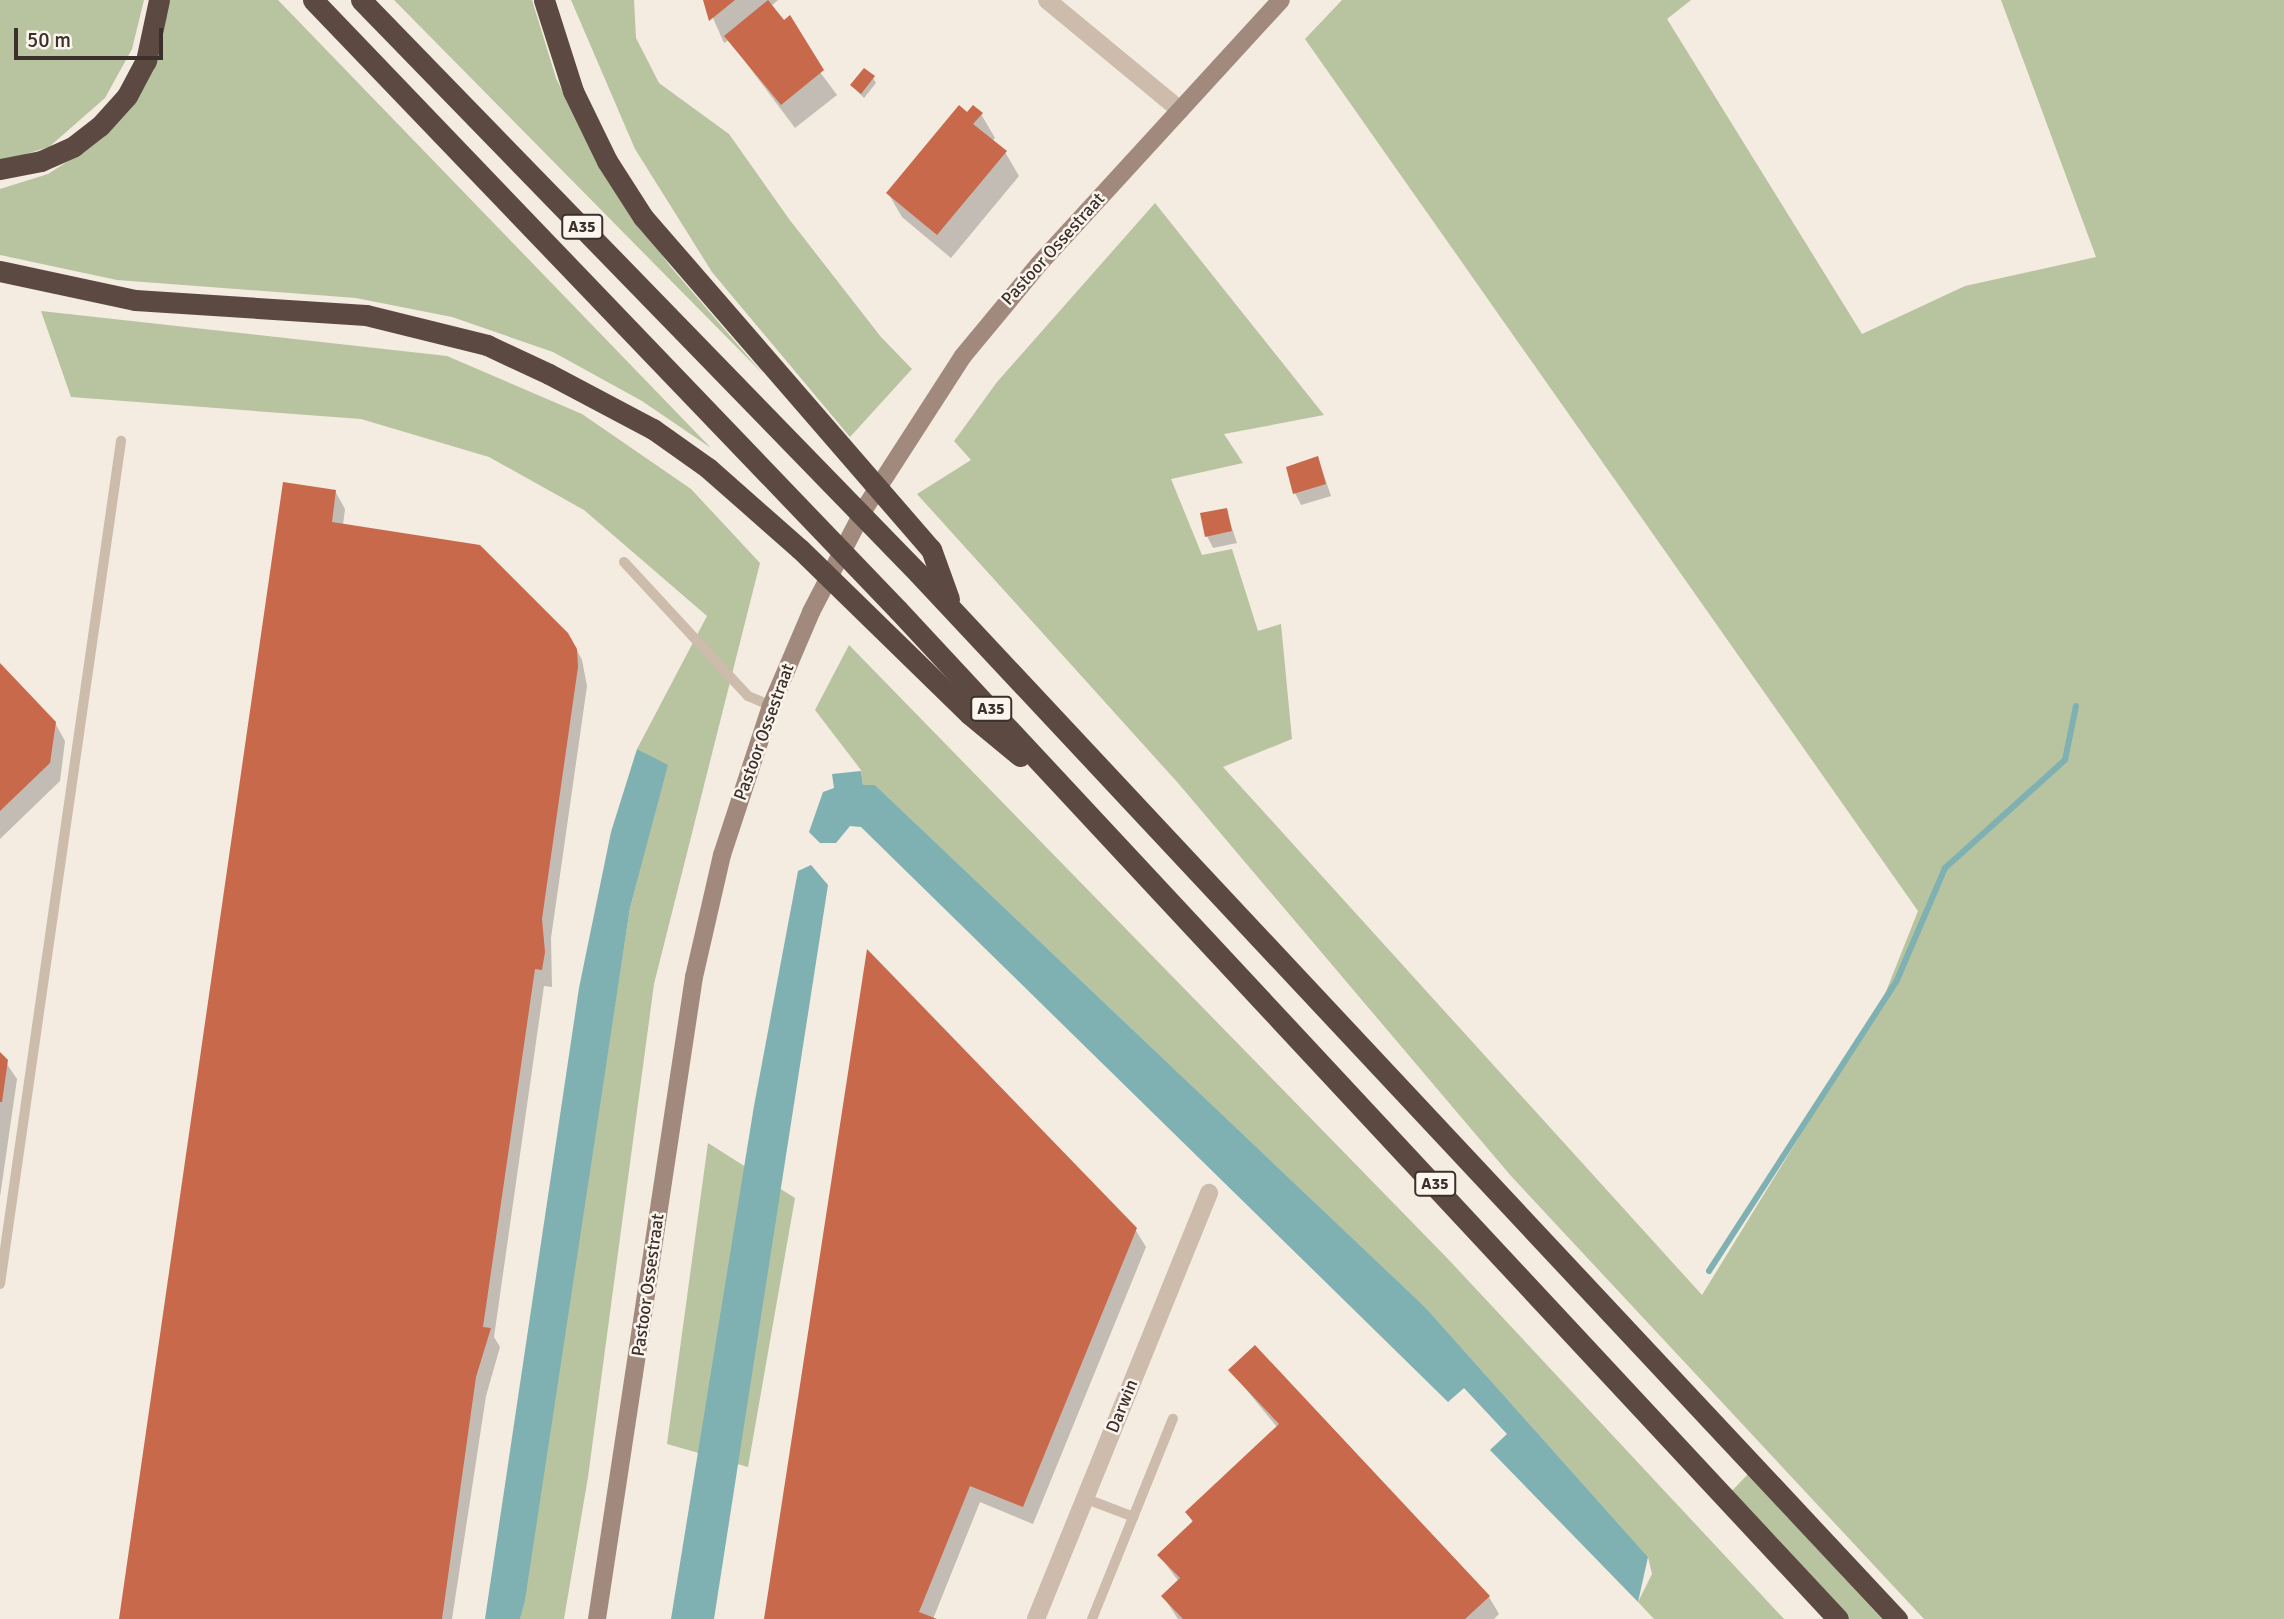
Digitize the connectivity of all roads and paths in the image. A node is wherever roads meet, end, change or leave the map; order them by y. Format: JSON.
{"nodes":[{"id":1,"x":159,"y":0,"type":"edge"},
{"id":2,"x":313,"y":0,"type":"edge"},
{"id":3,"x":360,"y":0,"type":"edge"},
{"id":4,"x":544,"y":0,"type":"edge"},
{"id":5,"x":1047,"y":0,"type":"edge"},
{"id":6,"x":1281,"y":0,"type":"edge"},
{"id":7,"x":1180,"y":110,"type":"junction"},
{"id":8,"x":0,"y":169,"type":"edge"},
{"id":9,"x":0,"y":271,"type":"edge"},
{"id":10,"x":121,"y":441,"type":"dead end"},
{"id":11,"x":624,"y":562,"type":"dead end"},
{"id":12,"x":953,"y":609,"type":"junction"},
{"id":13,"x":771,"y":706,"type":"junction"},
{"id":14,"x":1084,"y":808,"type":"junction"},
{"id":15,"x":1209,"y":1193,"type":"dead end"},
{"id":16,"x":0,"y":1284,"type":"edge"},
{"id":17,"x":1173,"y":1419,"type":"dead end"},
{"id":18,"x":1084,"y":1497,"type":"junction"},
{"id":19,"x":1134,"y":1517,"type":"junction"},
{"id":20,"x":597,"y":1619,"type":"edge"},
{"id":21,"x":1036,"y":1619,"type":"edge"},
{"id":22,"x":1093,"y":1619,"type":"edge"},
{"id":23,"x":1838,"y":1619,"type":"edge"},
{"id":24,"x":1897,"y":1619,"type":"edge"}],
"edges":[{"from":1,"to":8,"type":"highway"},
{"from":2,"to":14,"type":"highway","number":"A35"},
{"from":3,"to":12,"type":"highway","number":"A35"},
{"from":4,"to":12,"type":"highway","number":"A35"},
{"from":5,"to":7,"type":"street"},
{"from":6,"to":7,"type":"main road","name":"Pastoor Ossestraat"},
{"from":7,"to":13,"type":"main road","name":"Pastoor Ossestraat"},
{"from":9,"to":14,"type":"highway","number":"A35"},
{"from":10,"to":16,"type":"lane"},
{"from":11,"to":13,"type":"lane"},
{"from":12,"to":24,"type":"highway","number":"A35"},
{"from":13,"to":20,"type":"main road","name":"Pastoor Ossestraat"},
{"from":14,"to":23,"type":"highway","number":"A35"},
{"from":15,"to":18,"type":"street","name":"Darwin"},
{"from":17,"to":19,"type":"lane"},
{"from":18,"to":19,"type":"lane"},
{"from":18,"to":21,"type":"street","name":"Darwin"},
{"from":19,"to":22,"type":"lane"}]}
